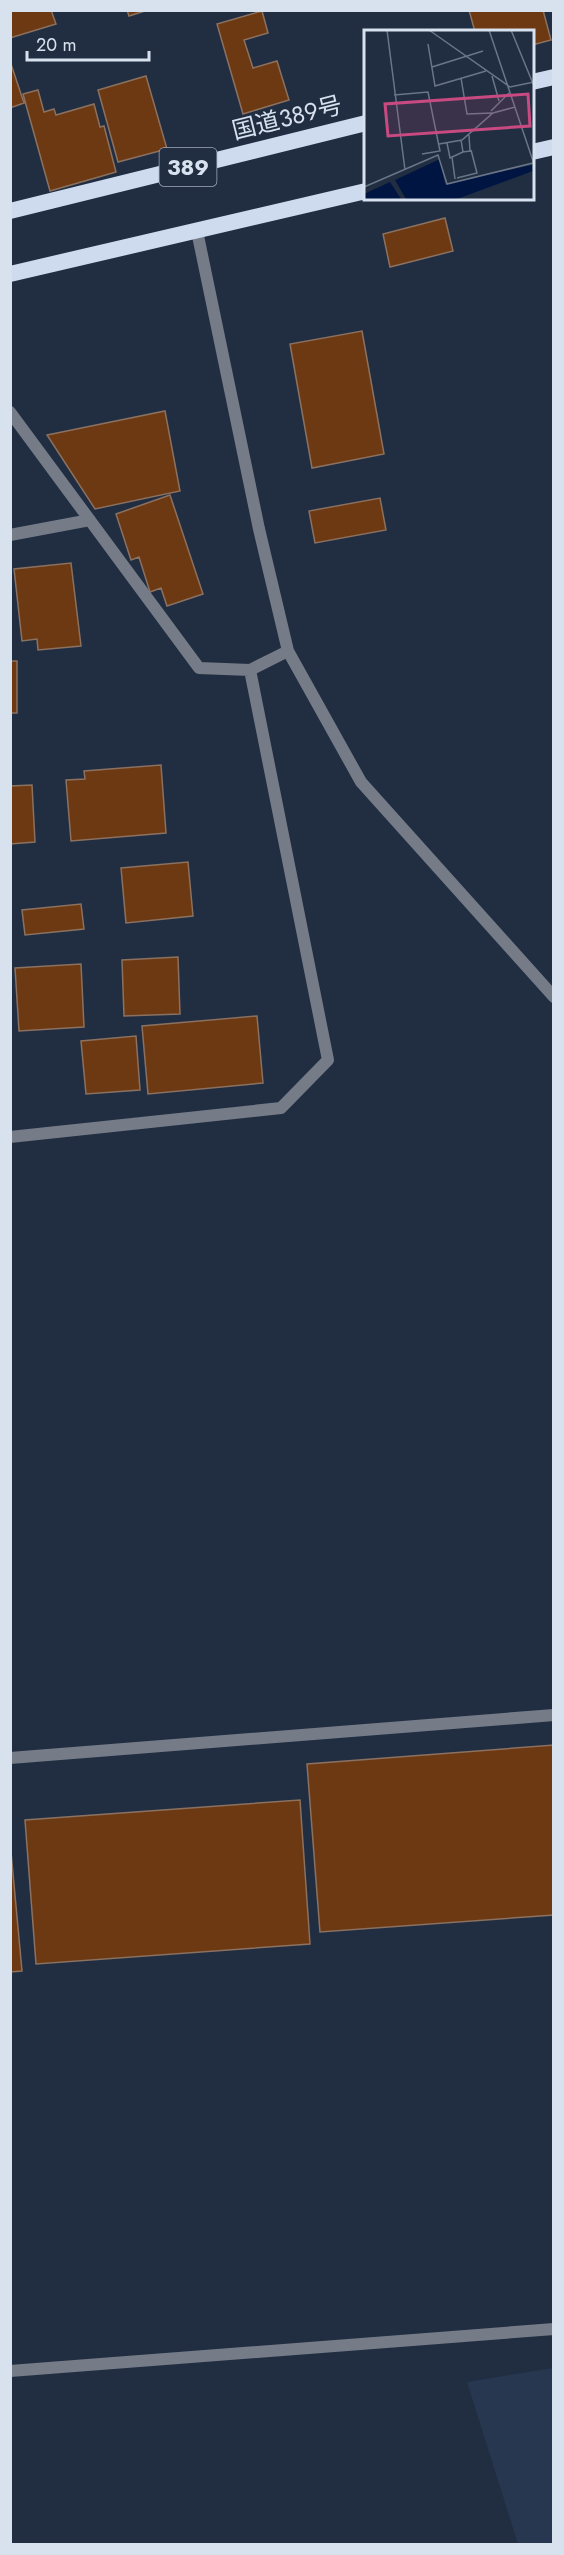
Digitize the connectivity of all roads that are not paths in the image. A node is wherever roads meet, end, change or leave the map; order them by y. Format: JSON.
{"nodes":[{"id":1,"x":554,"y":76,"type":"edge"},
{"id":2,"x":534,"y":81,"type":"edge"},
{"id":3,"x":364,"y":123,"type":"edge"},
{"id":4,"x":554,"y":147,"type":"edge"},
{"id":5,"x":534,"y":152,"type":"edge"},
{"id":6,"x":364,"y":191,"type":"edge"},
{"id":7,"x":10,"y":211,"type":"edge"},
{"id":8,"x":197,"y":231,"type":"junction"},
{"id":9,"x":10,"y":274,"type":"edge"},
{"id":10,"x":10,"y":412,"type":"edge"},
{"id":11,"x":90,"y":520,"type":"junction"},
{"id":12,"x":10,"y":535,"type":"edge"},
{"id":13,"x":288,"y":651,"type":"junction"},
{"id":14,"x":250,"y":670,"type":"junction"},
{"id":15,"x":554,"y":997,"type":"edge"},
{"id":16,"x":10,"y":1137,"type":"edge"},
{"id":17,"x":554,"y":1715,"type":"edge"},
{"id":18,"x":10,"y":1758,"type":"edge"},
{"id":19,"x":554,"y":2329,"type":"edge"},
{"id":20,"x":10,"y":2371,"type":"edge"}],
"edges":[{"from":1,"to":2,"type":"highway"},
{"from":3,"to":7,"type":"highway","name":"国道389号","number":"389"},
{"from":4,"to":5,"type":"highway"},
{"from":6,"to":8,"type":"highway"},
{"from":8,"to":9,"type":"highway"},
{"from":8,"to":13,"type":"street"},
{"from":10,"to":11,"type":"street"},
{"from":11,"to":12,"type":"street"},
{"from":11,"to":14,"type":"street"},
{"from":13,"to":14,"type":"street"},
{"from":13,"to":15,"type":"street"},
{"from":14,"to":16,"type":"street"},
{"from":17,"to":18,"type":"street"},
{"from":19,"to":20,"type":"street"}]}
